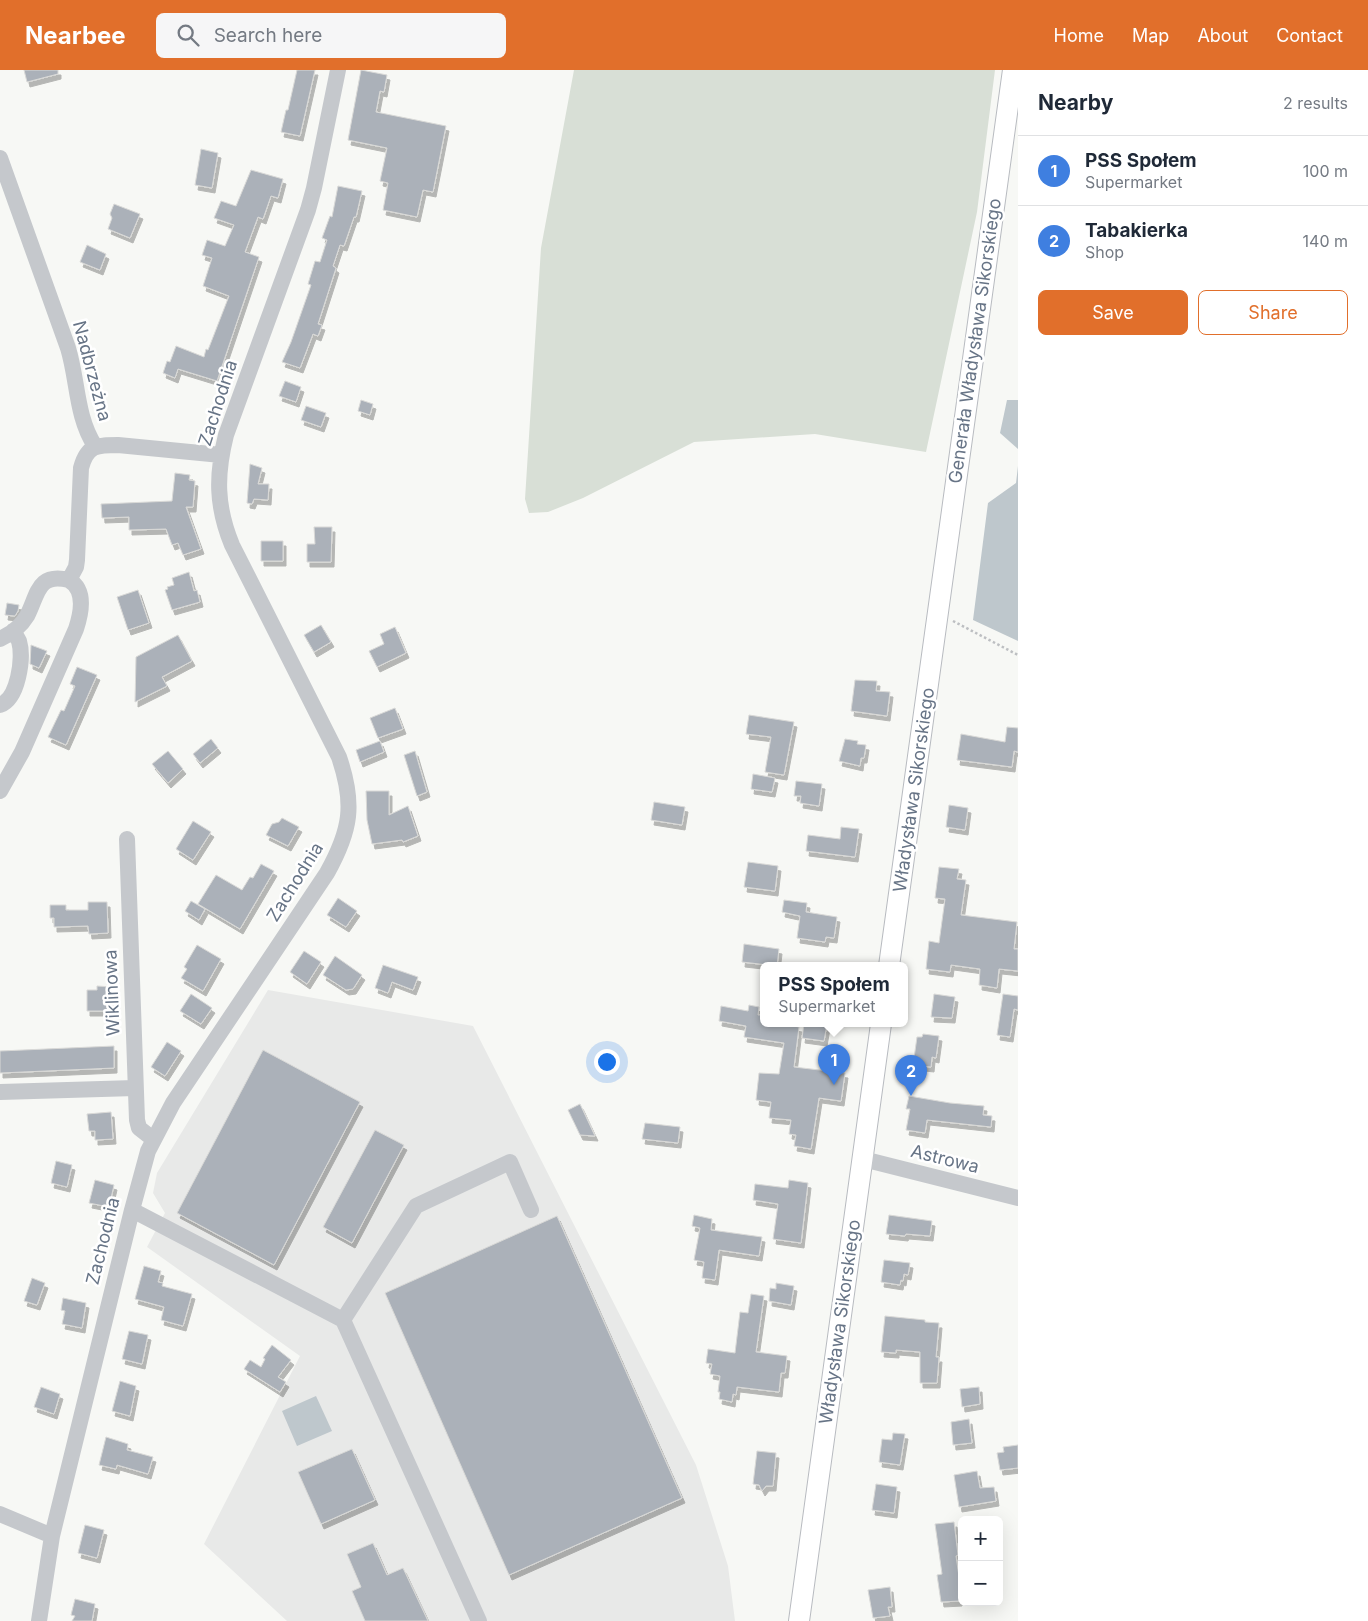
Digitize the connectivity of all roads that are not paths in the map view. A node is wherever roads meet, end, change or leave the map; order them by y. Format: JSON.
{"nodes":[{"id":1,"x":338,"y":70,"type":"edge"},
{"id":2,"x":1013,"y":70,"type":"edge"},
{"id":3,"x":0,"y":158,"type":"edge"},
{"id":4,"x":95,"y":446,"type":"junction"},
{"id":5,"x":221,"y":455,"type":"junction"},
{"id":6,"x":69,"y":580,"type":"junction"},
{"id":7,"x":938,"y":613,"type":"joint"},
{"id":8,"x":6,"y":635,"type":"edge"},
{"id":9,"x":0,"y":705,"type":"edge"},
{"id":10,"x":0,"y":791,"type":"edge"},
{"id":11,"x":128,"y":839,"type":"dead end"},
{"id":12,"x":890,"y":962,"type":"edge"},
{"id":13,"x":881,"y":1027,"type":"edge"},
{"id":14,"x":135,"y":1088,"type":"junction"},
{"id":15,"x":0,"y":1092,"type":"edge"},
{"id":16,"x":153,"y":1139,"type":"junction"},
{"id":17,"x":863,"y":1158,"type":"junction"},
{"id":18,"x":1018,"y":1198,"type":"edge"},
{"id":19,"x":132,"y":1210,"type":"junction"},
{"id":20,"x":531,"y":1210,"type":"dead end"},
{"id":21,"x":343,"y":1320,"type":"junction"},
{"id":22,"x":0,"y":1514,"type":"edge"},
{"id":23,"x":52,"y":1536,"type":"junction"},
{"id":24,"x":39,"y":1621,"type":"edge"},
{"id":25,"x":479,"y":1621,"type":"edge"},
{"id":26,"x":799,"y":1621,"type":"edge"}],
"edges":[{"from":1,"to":5,"type":"street","name":"Zachodnia"},
{"from":2,"to":7,"type":"main road","name":"Generała Władysława Sikorskiego"},
{"from":3,"to":4,"type":"street","name":"Nadbrzeżna"},
{"from":4,"to":5,"type":"street","name":"Nadbrzeżna"},
{"from":4,"to":6,"type":"street"},
{"from":5,"to":16,"type":"street","name":"Zachodnia"},
{"from":6,"to":8,"type":"street"},
{"from":6,"to":10,"type":"street"},
{"from":7,"to":12,"type":"main road","name":"Władysława Sikorskiego"},
{"from":8,"to":9,"type":"street"},
{"from":11,"to":14,"type":"street","name":"Wiklinowa"},
{"from":13,"to":17,"type":"main road","name":"Władysława Sikorskiego"},
{"from":14,"to":15,"type":"street"},
{"from":14,"to":16,"type":"street","name":"Wiklinowa"},
{"from":16,"to":19,"type":"street","name":"Zachodnia"},
{"from":17,"to":18,"type":"street","name":"Astrowa"},
{"from":17,"to":26,"type":"main road","name":"Władysława Sikorskiego"},
{"from":19,"to":21,"type":"street"},
{"from":19,"to":23,"type":"street","name":"Zachodnia"},
{"from":20,"to":21,"type":"street"},
{"from":21,"to":25,"type":"street"},
{"from":22,"to":23,"type":"street"},
{"from":23,"to":24,"type":"street","name":"Zachodnia"}]}
